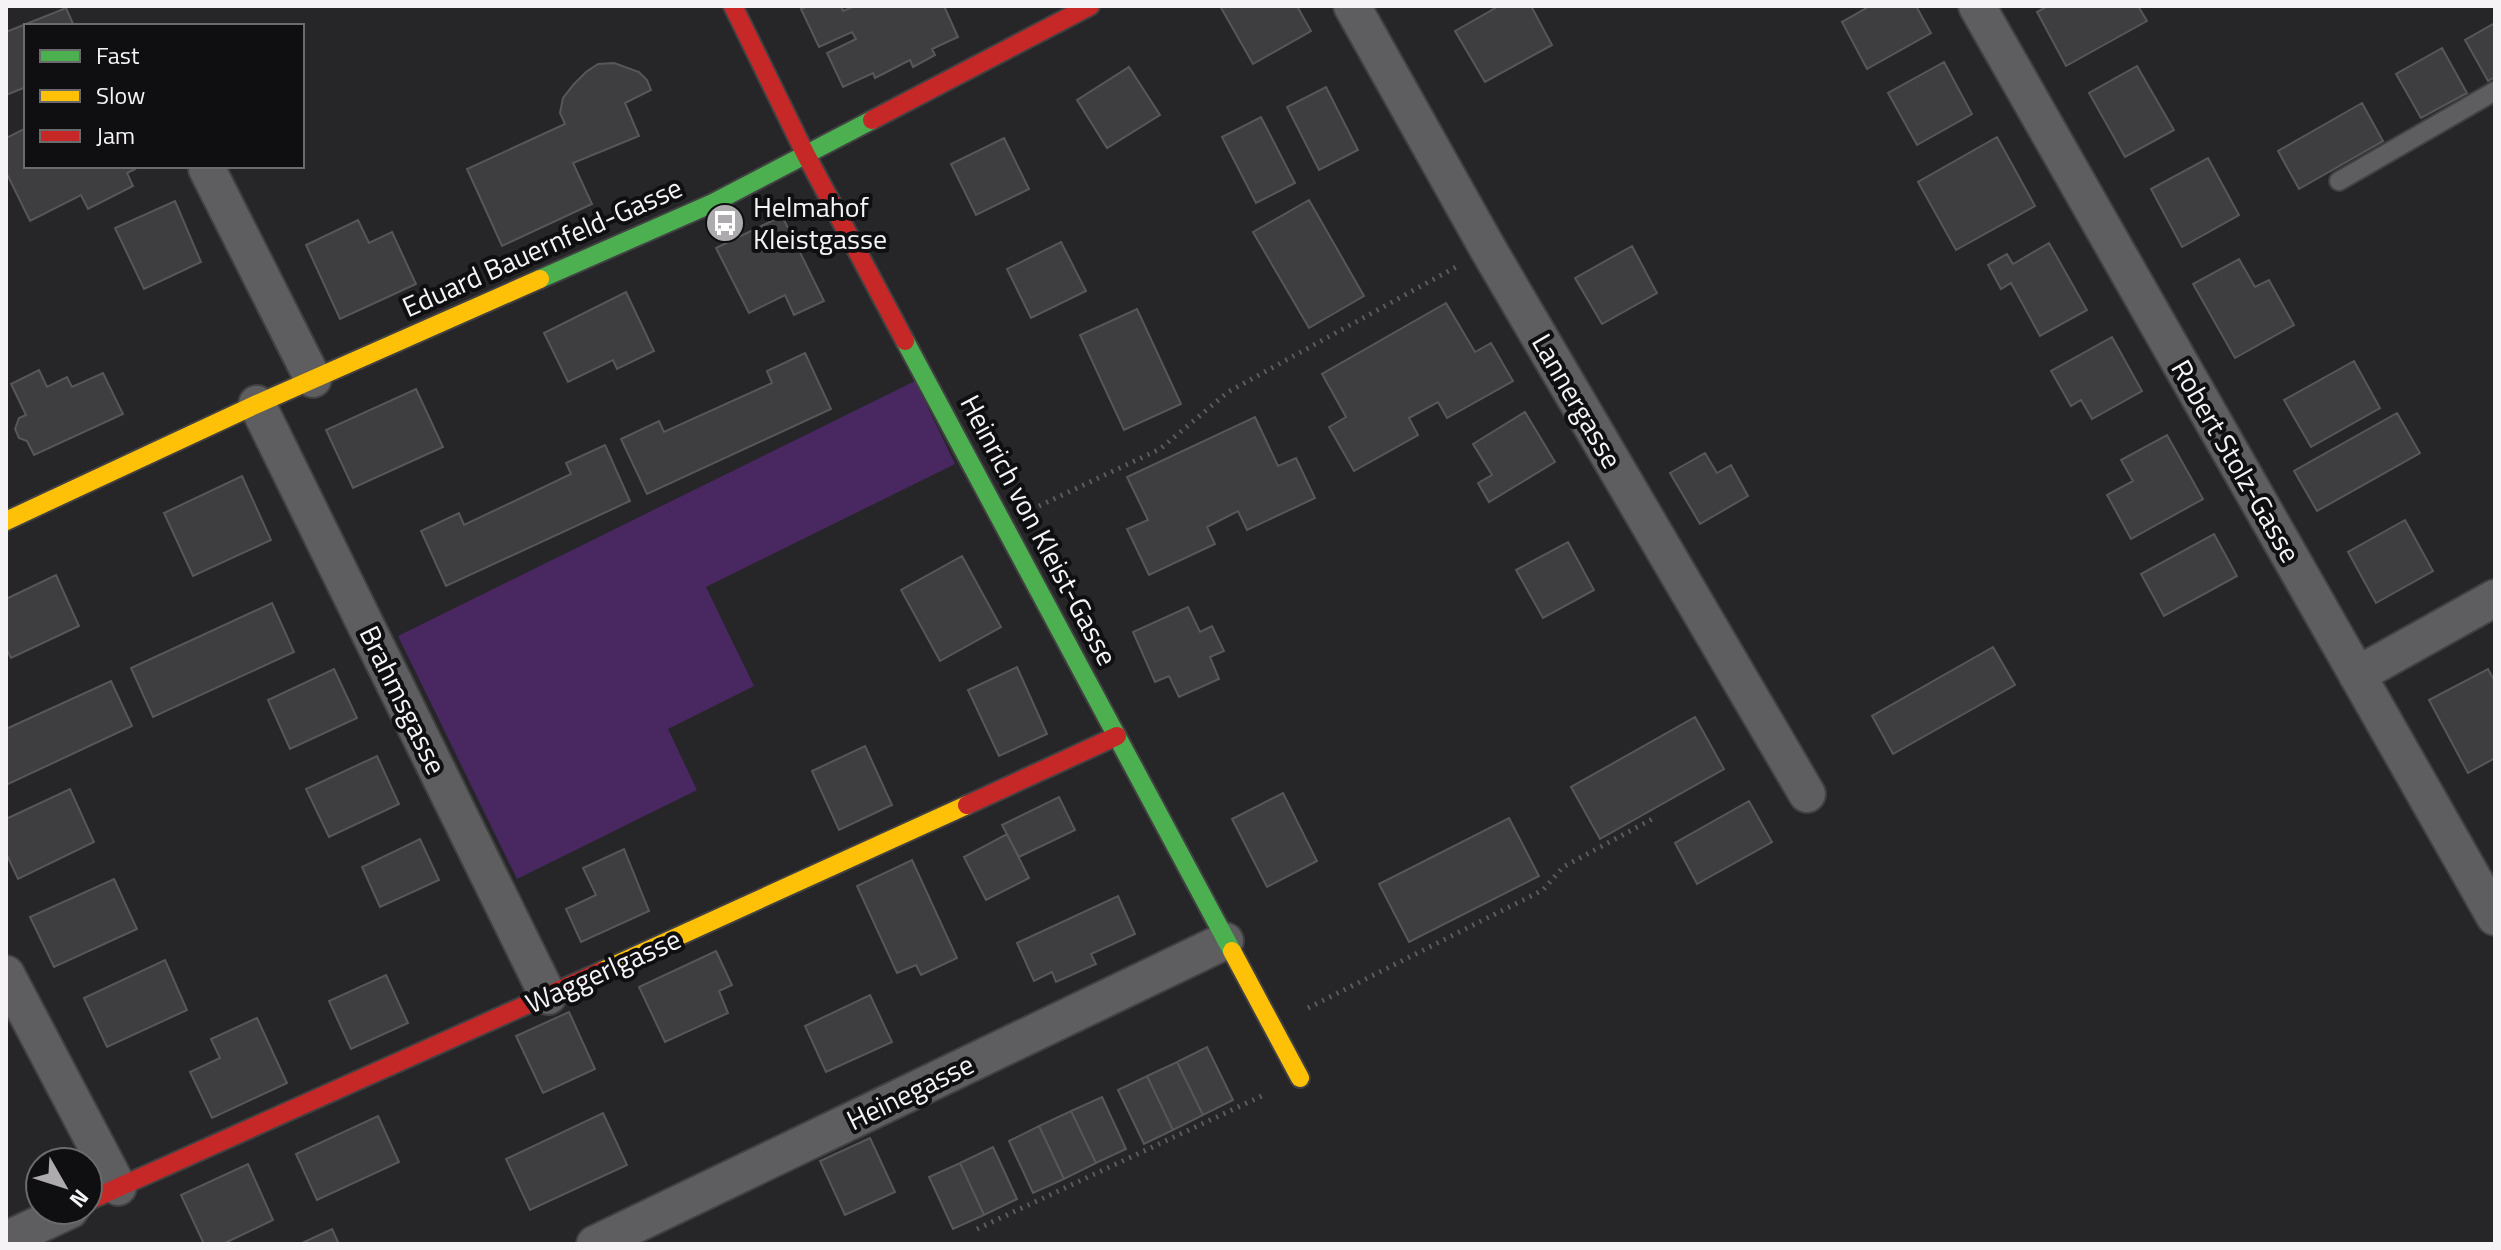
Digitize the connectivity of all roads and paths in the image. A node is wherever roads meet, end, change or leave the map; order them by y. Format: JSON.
{"nodes":[{"id":1,"x":733,"y":6,"type":"edge"},
{"id":2,"x":1090,"y":6,"type":"edge"},
{"id":3,"x":1352,"y":6,"type":"edge"},
{"id":4,"x":1977,"y":6,"type":"edge"},
{"id":5,"x":2495,"y":91,"type":"edge"},
{"id":6,"x":805,"y":153,"type":"junction"},
{"id":7,"x":207,"y":169,"type":"dead end"},
{"id":8,"x":2339,"y":181,"type":"dead end"},
{"id":9,"x":1488,"y":249,"type":"junction"},
{"id":10,"x":313,"y":379,"type":"junction"},
{"id":11,"x":257,"y":404,"type":"junction"},
{"id":12,"x":6,"y":521,"type":"edge"},
{"id":13,"x":1003,"y":523,"type":"junction"},
{"id":14,"x":2495,"y":598,"type":"edge"},
{"id":15,"x":2357,"y":675,"type":"junction"},
{"id":16,"x":1117,"y":736,"type":"junction"},
{"id":17,"x":1807,"y":794,"type":"dead end"},
{"id":18,"x":1656,"y":817,"type":"dead end"},
{"id":19,"x":2495,"y":917,"type":"edge"},
{"id":20,"x":1225,"y":941,"type":"junction"},
{"id":21,"x":6,"y":974,"type":"edge"},
{"id":22,"x":548,"y":996,"type":"junction"},
{"id":23,"x":1272,"y":1026,"type":"junction"},
{"id":24,"x":1300,"y":1078,"type":"joint"},
{"id":25,"x":82,"y":1146,"type":"edge"},
{"id":26,"x":104,"y":1194,"type":"edge"},
{"id":27,"x":36,"y":1226,"type":"edge"},
{"id":28,"x":977,"y":1229,"type":"dead end"},
{"id":29,"x":6,"y":1240,"type":"edge"},
{"id":30,"x":595,"y":1244,"type":"edge"}],
"edges":[{"from":1,"to":6,"type":"street","name":"Heinrich von Kleist-Gasse"},
{"from":2,"to":6,"type":"street","name":"Eduard Bauernfeld-Gasse"},
{"from":3,"to":9,"type":"street","name":"Lannergasse"},
{"from":4,"to":15,"type":"street","name":"Robert Stolz-Gasse"},
{"from":5,"to":8,"type":"lane"},
{"from":6,"to":10,"type":"street","name":"Eduard Bauernfeld-Gasse"},
{"from":6,"to":13,"type":"street","name":"Heinrich von Kleist-Gasse"},
{"from":7,"to":10,"type":"street"},
{"from":9,"to":13,"type":"path"},
{"from":9,"to":17,"type":"street","name":"Lannergasse"},
{"from":10,"to":11,"type":"street","name":"Eduard Bauernfeld-Gasse"},
{"from":11,"to":12,"type":"street","name":"Eduard Bauernfeld-Gasse"},
{"from":11,"to":22,"type":"street","name":"Brahmsgasse"},
{"from":13,"to":16,"type":"street","name":"Heinrich von Kleist-Gasse"},
{"from":14,"to":15,"type":"street"},
{"from":15,"to":19,"type":"street","name":"Robert Stolz-Gasse"},
{"from":16,"to":20,"type":"street","name":"Heinrich von Kleist-Gasse"},
{"from":16,"to":22,"type":"street","name":"Waggerlgasse"},
{"from":18,"to":23,"type":"path"},
{"from":20,"to":23,"type":"street","name":"Heinrich von Kleist-Gasse"},
{"from":20,"to":30,"type":"street","name":"Heinegasse"},
{"from":21,"to":25,"type":"street"},
{"from":22,"to":26,"type":"street","name":"Waggerlgasse"},
{"from":23,"to":24,"type":"street","name":"Heinrich von Kleist-Gasse"},
{"from":24,"to":28,"type":"path"},
{"from":27,"to":29,"type":"street"}]}
